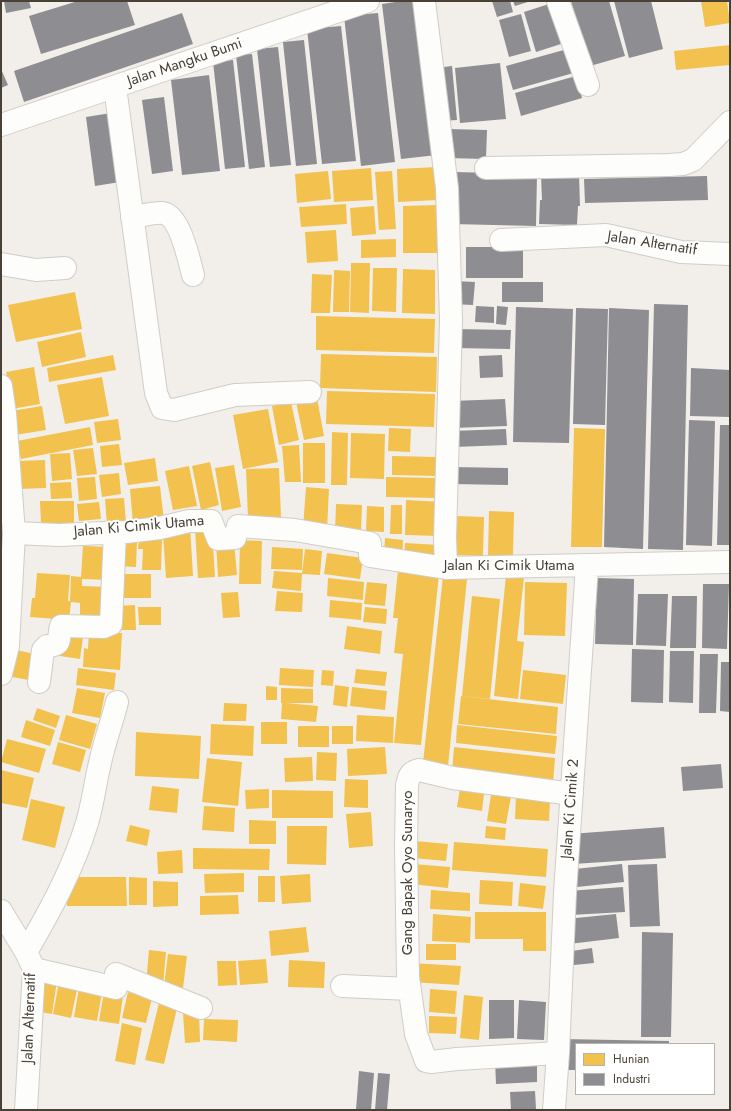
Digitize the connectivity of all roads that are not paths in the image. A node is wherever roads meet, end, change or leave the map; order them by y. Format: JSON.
{"nodes":[{"id":1,"x":368,"y":1,"type":"edge"},
{"id":2,"x":424,"y":1,"type":"edge"},
{"id":3,"x":558,"y":1,"type":"edge"},
{"id":4,"x":588,"y":85,"type":"dead end"},
{"id":5,"x":115,"y":87,"type":"junction"},
{"id":6,"x":730,"y":122,"type":"edge"},
{"id":7,"x":1,"y":125,"type":"edge"},
{"id":8,"x":486,"y":168,"type":"dead end"},
{"id":9,"x":132,"y":217,"type":"junction"},
{"id":10,"x":501,"y":240,"type":"dead end"},
{"id":11,"x":730,"y":254,"type":"edge"},
{"id":12,"x":1,"y":264,"type":"edge"},
{"id":13,"x":66,"y":268,"type":"dead end"},
{"id":14,"x":193,"y":275,"type":"dead end"},
{"id":15,"x":1,"y":386,"type":"edge"},
{"id":16,"x":310,"y":392,"type":"dead end"},
{"id":17,"x":115,"y":532,"type":"junction"},
{"id":18,"x":14,"y":533,"type":"junction"},
{"id":19,"x":730,"y":562,"type":"edge"},
{"id":20,"x":587,"y":566,"type":"junction"},
{"id":21,"x":446,"y":568,"type":"junction"},
{"id":22,"x":1,"y":674,"type":"edge"},
{"id":23,"x":39,"y":682,"type":"dead end"},
{"id":24,"x":118,"y":702,"type":"dead end"},
{"id":25,"x":572,"y":794,"type":"junction"},
{"id":26,"x":1,"y":911,"type":"edge"},
{"id":27,"x":30,"y":961,"type":"junction"},
{"id":28,"x":342,"y":986,"type":"dead end"},
{"id":29,"x":410,"y":990,"type":"junction"},
{"id":30,"x":201,"y":1008,"type":"dead end"},
{"id":31,"x":558,"y":1053,"type":"junction"},
{"id":32,"x":26,"y":1110,"type":"edge"},
{"id":33,"x":554,"y":1110,"type":"edge"}],
"edges":[{"from":1,"to":5,"type":"street","name":"Jalan Mangku Bumi"},
{"from":2,"to":21,"type":"street"},
{"from":3,"to":4,"type":"street"},
{"from":5,"to":7,"type":"street","name":"Jalan Mangku Bumi"},
{"from":5,"to":9,"type":"street"},
{"from":6,"to":8,"type":"street"},
{"from":9,"to":14,"type":"street"},
{"from":9,"to":16,"type":"street"},
{"from":10,"to":11,"type":"street","name":"Jalan Alternatif"},
{"from":12,"to":13,"type":"street"},
{"from":15,"to":18,"type":"street"},
{"from":17,"to":18,"type":"street","name":"Jalan Ki Cimik Utama"},
{"from":17,"to":21,"type":"street","name":"Jalan Ki Cimik Utama"},
{"from":17,"to":23,"type":"street"},
{"from":18,"to":22,"type":"street"},
{"from":19,"to":20,"type":"street","name":"Jalan Ki Cimik Utama"},
{"from":20,"to":21,"type":"street","name":"Jalan Ki Cimik Utama"},
{"from":20,"to":25,"type":"street","name":"Jalan Ki Cimik 2"},
{"from":24,"to":27,"type":"street"},
{"from":25,"to":29,"type":"street","name":"Gang Bapak Oyo Sunaryo"},
{"from":25,"to":31,"type":"street","name":"Jalan Ki Cimik 2"},
{"from":26,"to":27,"type":"street","name":"Jalan Alternatif"},
{"from":27,"to":30,"type":"street"},
{"from":27,"to":32,"type":"street","name":"Jalan Alternatif"},
{"from":28,"to":29,"type":"street"},
{"from":29,"to":31,"type":"street","name":"Gang Bapak Oyo Sunaryo"},
{"from":31,"to":33,"type":"street","name":"Jalan Ki Cimik 2"}]}
